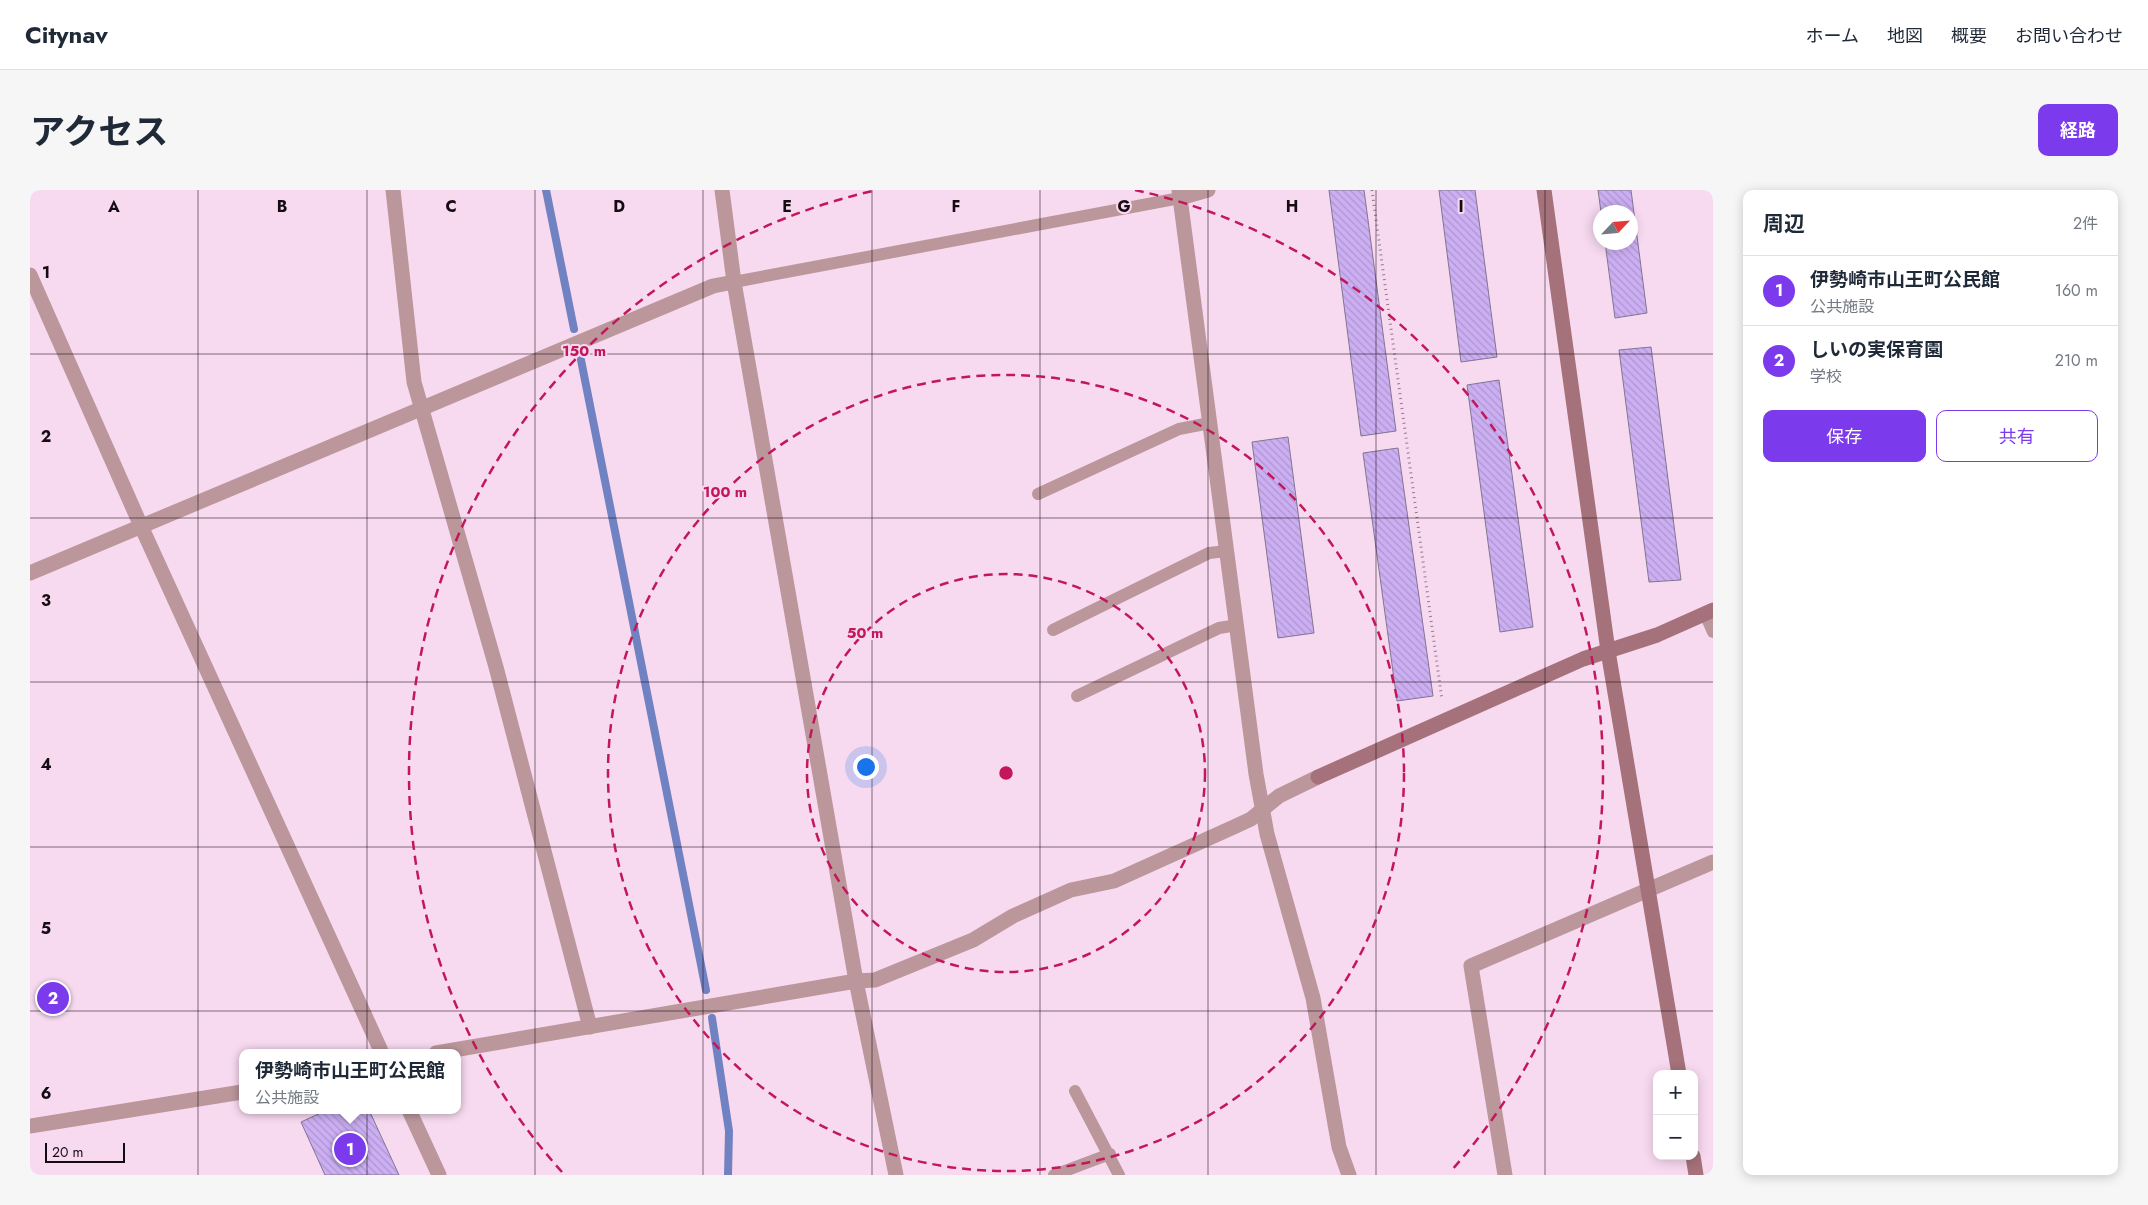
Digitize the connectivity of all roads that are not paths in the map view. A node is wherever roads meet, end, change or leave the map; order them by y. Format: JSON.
{"nodes":[{"id":1,"x":393,"y":190,"type":"edge"},
{"id":2,"x":722,"y":190,"type":"edge"},
{"id":3,"x":1208,"y":190,"type":"edge"},
{"id":4,"x":1544,"y":190,"type":"edge"},
{"id":5,"x":1180,"y":194,"type":"edge"},
{"id":6,"x":30,"y":275,"type":"edge"},
{"id":7,"x":734,"y":282,"type":"junction"},
{"id":8,"x":421,"y":409,"type":"junction"},
{"id":9,"x":1210,"y":423,"type":"junction"},
{"id":10,"x":1038,"y":494,"type":"dead end"},
{"id":11,"x":141,"y":526,"type":"junction"},
{"id":12,"x":1227,"y":551,"type":"junction"},
{"id":13,"x":30,"y":573,"type":"edge"},
{"id":14,"x":1709,"y":612,"type":"edge"},
{"id":15,"x":1237,"y":625,"type":"junction"},
{"id":16,"x":1053,"y":630,"type":"dead end"},
{"id":17,"x":1713,"y":632,"type":"edge"},
{"id":18,"x":1608,"y":651,"type":"junction"},
{"id":19,"x":1077,"y":696,"type":"dead end"},
{"id":20,"x":1263,"y":810,"type":"junction"},
{"id":21,"x":1713,"y":862,"type":"edge"},
{"id":22,"x":1649,"y":889,"type":"junction"},
{"id":23,"x":856,"y":981,"type":"junction"},
{"id":24,"x":590,"y":1027,"type":"junction"},
{"id":25,"x":380,"y":1049,"type":"edge"},
{"id":26,"x":460,"y":1049,"type":"edge"},
{"id":27,"x":1678,"y":1070,"type":"edge"},
{"id":28,"x":1075,"y":1091,"type":"dead end"},
{"id":29,"x":239,"y":1092,"type":"edge"},
{"id":30,"x":410,"y":1114,"type":"edge"},
{"id":31,"x":30,"y":1126,"type":"edge"},
{"id":32,"x":1110,"y":1154,"type":"junction"},
{"id":33,"x":1693,"y":1160,"type":"edge"},
{"id":34,"x":439,"y":1175,"type":"edge"},
{"id":35,"x":896,"y":1175,"type":"edge"},
{"id":36,"x":1054,"y":1175,"type":"edge"},
{"id":37,"x":1120,"y":1175,"type":"edge"},
{"id":38,"x":1348,"y":1175,"type":"edge"},
{"id":39,"x":1504,"y":1175,"type":"edge"},
{"id":40,"x":1696,"y":1175,"type":"edge"}],
"edges":[{"from":1,"to":8,"type":"street"},
{"from":2,"to":7,"type":"street"},
{"from":3,"to":5,"type":"street"},
{"from":4,"to":18,"type":"street"},
{"from":5,"to":7,"type":"lane"},
{"from":5,"to":9,"type":"street"},
{"from":6,"to":11,"type":"street"},
{"from":7,"to":8,"type":"street"},
{"from":7,"to":23,"type":"street"},
{"from":8,"to":11,"type":"street"},
{"from":8,"to":24,"type":"street"},
{"from":9,"to":10,"type":"lane"},
{"from":9,"to":12,"type":"street"},
{"from":11,"to":13,"type":"street"},
{"from":11,"to":25,"type":"street"},
{"from":12,"to":15,"type":"street"},
{"from":12,"to":16,"type":"lane"},
{"from":14,"to":17,"type":"lane"},
{"from":14,"to":18,"type":"street"},
{"from":15,"to":19,"type":"lane"},
{"from":15,"to":20,"type":"street"},
{"from":18,"to":20,"type":"street"},
{"from":18,"to":22,"type":"street"},
{"from":20,"to":23,"type":"street"},
{"from":20,"to":38,"type":"street"},
{"from":21,"to":22,"type":"street"},
{"from":22,"to":27,"type":"street"},
{"from":22,"to":39,"type":"street"},
{"from":23,"to":24,"type":"street"},
{"from":23,"to":35,"type":"street"},
{"from":24,"to":26,"type":"street"},
{"from":28,"to":32,"type":"lane"},
{"from":29,"to":31,"type":"street"},
{"from":30,"to":34,"type":"street"},
{"from":32,"to":36,"type":"lane"},
{"from":32,"to":37,"type":"lane"},
{"from":33,"to":40,"type":"street"}]}
